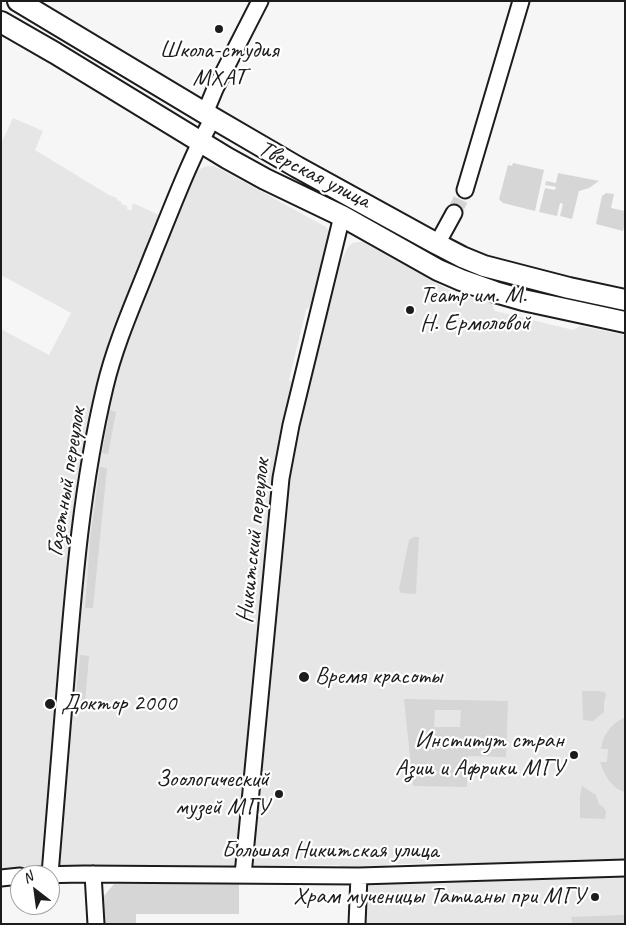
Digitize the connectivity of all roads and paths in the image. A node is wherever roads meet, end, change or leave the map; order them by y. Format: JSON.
{"nodes":[{"id":1,"x":18,"y":1,"type":"edge"},
{"id":2,"x":260,"y":1,"type":"edge"},
{"id":3,"x":521,"y":1,"type":"edge"},
{"id":4,"x":1,"y":22,"type":"edge"},
{"id":5,"x":209,"y":115,"type":"junction"},
{"id":6,"x":200,"y":142,"type":"junction"},
{"id":7,"x":465,"y":190,"type":"tunnel mouth"},
{"id":8,"x":454,"y":213,"type":"tunnel mouth"},
{"id":9,"x":342,"y":216,"type":"junction"},
{"id":10,"x":437,"y":244,"type":"junction"},
{"id":11,"x":625,"y":300,"type":"edge"},
{"id":12,"x":625,"y":322,"type":"edge"},
{"id":13,"x":44,"y":865,"type":"edge"},
{"id":14,"x":625,"y":868,"type":"edge"},
{"id":15,"x":93,"y":874,"type":"junction"},
{"id":16,"x":60,"y":875,"type":"edge"},
{"id":17,"x":243,"y":875,"type":"junction"},
{"id":18,"x":359,"y":876,"type":"junction"},
{"id":19,"x":96,"y":924,"type":"edge"},
{"id":20,"x":357,"y":924,"type":"edge"}],
"edges":[{"from":1,"to":5,"type":"main road","name":"Тверская улица"},
{"from":2,"to":5,"type":"street","name":"Газетный переулок"},
{"from":3,"to":7,"type":"street"},
{"from":4,"to":6,"type":"main road","name":"Тверская улица"},
{"from":5,"to":6,"type":"street","name":"Газетный переулок"},
{"from":5,"to":10,"type":"main road","name":"Тверская улица"},
{"from":6,"to":9,"type":"main road","name":"Тверская улица"},
{"from":6,"to":13,"type":"street","name":"Газетный переулок"},
{"from":8,"to":10,"type":"street"},
{"from":9,"to":12,"type":"main road","name":"Тверская улица"},
{"from":9,"to":17,"type":"street","name":"Никитский переулок"},
{"from":10,"to":11,"type":"main road","name":"Тверская улица"},
{"from":14,"to":18,"type":"street","name":"Большая Никитская улица"},
{"from":15,"to":16,"type":"street","name":"Большая Никитская улица"},
{"from":15,"to":17,"type":"street","name":"Большая Никитская улица"},
{"from":15,"to":19,"type":"street"},
{"from":17,"to":18,"type":"street","name":"Большая Никитская улица"},
{"from":18,"to":20,"type":"street"}]}
